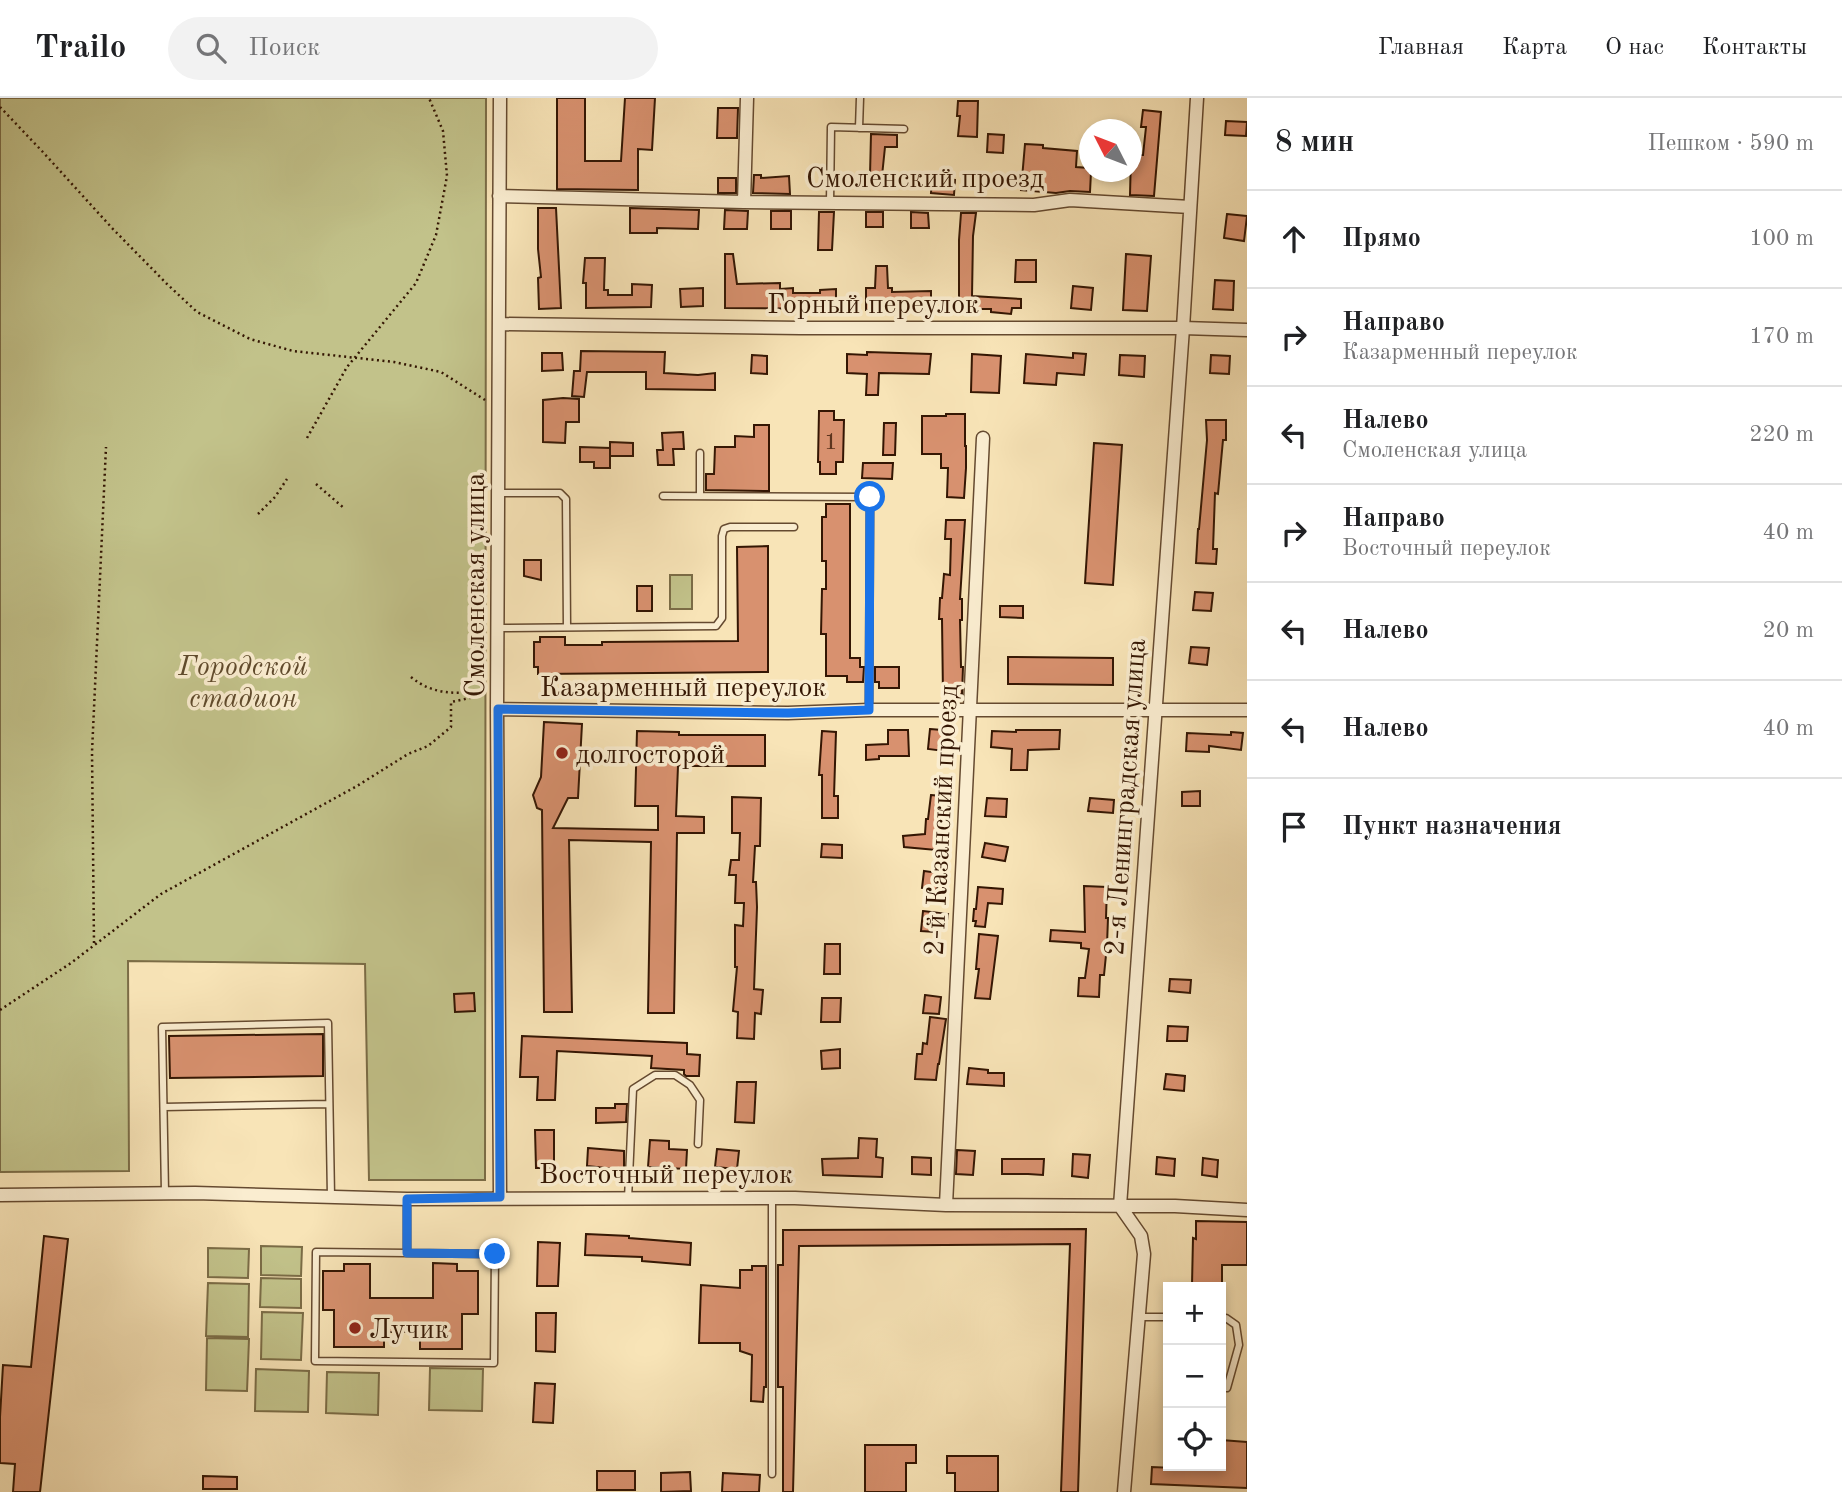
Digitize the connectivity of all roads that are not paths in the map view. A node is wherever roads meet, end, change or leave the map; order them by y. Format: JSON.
{"nodes":[{"id":1,"x":500,"y":98,"type":"edge"},
{"id":2,"x":747,"y":98,"type":"edge"},
{"id":3,"x":860,"y":98,"type":"edge"},
{"id":4,"x":1197,"y":98,"type":"edge"},
{"id":5,"x":859,"y":128,"type":"junction"},
{"id":6,"x":904,"y":129,"type":"dead end"},
{"id":7,"x":499,"y":196,"type":"junction"},
{"id":8,"x":744,"y":202,"type":"junction"},
{"id":9,"x":830,"y":203,"type":"junction"},
{"id":10,"x":1190,"y":207,"type":"junction"},
{"id":11,"x":500,"y":324,"type":"junction"},
{"id":12,"x":1182,"y":328,"type":"junction"},
{"id":13,"x":1247,"y":330,"type":"edge"},
{"id":14,"x":983,"y":438,"type":"dead end"},
{"id":15,"x":700,"y":453,"type":"dead end"},
{"id":16,"x":499,"y":493,"type":"junction"},
{"id":17,"x":663,"y":496,"type":"dead end"},
{"id":18,"x":700,"y":496,"type":"junction"},
{"id":19,"x":794,"y":527,"type":"dead end"},
{"id":20,"x":567,"y":627,"type":"junction"},
{"id":21,"x":498,"y":628,"type":"junction"},
{"id":22,"x":498,"y":709,"type":"junction"},
{"id":23,"x":869,"y":710,"type":"junction"},
{"id":24,"x":1247,"y":710,"type":"edge"},
{"id":25,"x":1155,"y":711,"type":"junction"},
{"id":26,"x":970,"y":712,"type":"junction"},
{"id":27,"x":329,"y":1104,"type":"junction"},
{"id":28,"x":164,"y":1107,"type":"junction"},
{"id":29,"x":698,"y":1144,"type":"dead end"},
{"id":30,"x":165,"y":1194,"type":"junction"},
{"id":31,"x":0,"y":1195,"type":"edge"},
{"id":32,"x":331,"y":1197,"type":"junction"},
{"id":33,"x":500,"y":1197,"type":"junction"},
{"id":34,"x":772,"y":1198,"type":"junction"},
{"id":35,"x":407,"y":1199,"type":"junction"},
{"id":36,"x":628,"y":1199,"type":"junction"},
{"id":37,"x":946,"y":1205,"type":"junction"},
{"id":38,"x":1119,"y":1206,"type":"junction"},
{"id":39,"x":1247,"y":1210,"type":"edge"},
{"id":40,"x":407,"y":1253,"type":"junction"},
{"id":41,"x":1139,"y":1317,"type":"junction"},
{"id":42,"x":1163,"y":1317,"type":"edge"},
{"id":43,"x":1226,"y":1318,"type":"edge"},
{"id":44,"x":1227,"y":1388,"type":"dead end"},
{"id":45,"x":772,"y":1474,"type":"dead end"},
{"id":46,"x":1124,"y":1492,"type":"edge"}],
"edges":[{"from":1,"to":7,"type":"street","name":"Смоленская улица"},
{"from":2,"to":8,"type":"street"},
{"from":3,"to":5,"type":"lane"},
{"from":4,"to":10,"type":"street","name":"2-я Ленинградская улица"},
{"from":5,"to":6,"type":"lane"},
{"from":5,"to":9,"type":"lane"},
{"from":7,"to":8,"type":"street","name":"Смоленский проезд"},
{"from":7,"to":11,"type":"street","name":"Смоленская улица"},
{"from":8,"to":9,"type":"street","name":"Смоленский проезд"},
{"from":9,"to":10,"type":"street","name":"Смоленский проезд"},
{"from":10,"to":12,"type":"street","name":"2-я Ленинградская улица"},
{"from":11,"to":12,"type":"street","name":"Горный переулок"},
{"from":11,"to":16,"type":"street","name":"Смоленская улица"},
{"from":12,"to":13,"type":"street","name":"Горный переулок"},
{"from":12,"to":25,"type":"street","name":"2-я Ленинградская улица"},
{"from":14,"to":26,"type":"street","name":"2-й Казанский проезд"},
{"from":15,"to":18,"type":"lane"},
{"from":16,"to":20,"type":"lane"},
{"from":16,"to":21,"type":"street","name":"Смоленская улица"},
{"from":17,"to":18,"type":"lane"},
{"from":18,"to":23,"type":"lane"},
{"from":19,"to":20,"type":"lane"},
{"from":20,"to":21,"type":"lane"},
{"from":21,"to":22,"type":"street","name":"Смоленская улица"},
{"from":22,"to":23,"type":"street","name":"Казарменный переулок"},
{"from":22,"to":33,"type":"street","name":"Смоленская улица"},
{"from":23,"to":26,"type":"street","name":"Казарменный переулок"},
{"from":24,"to":25,"type":"street","name":"Казарменный переулок"},
{"from":25,"to":26,"type":"street","name":"Казарменный переулок"},
{"from":25,"to":38,"type":"street","name":"2-я Ленинградская улица"},
{"from":26,"to":37,"type":"street","name":"2-й Казанский проезд"},
{"from":27,"to":28,"type":"lane"},
{"from":27,"to":28,"type":"lane"},
{"from":27,"to":32,"type":"lane"},
{"from":28,"to":30,"type":"lane"},
{"from":29,"to":36,"type":"lane"},
{"from":30,"to":31,"type":"street","name":"Восточный переулок"},
{"from":30,"to":32,"type":"street","name":"Восточный переулок"},
{"from":32,"to":35,"type":"street","name":"Восточный переулок"},
{"from":33,"to":35,"type":"street","name":"Восточный переулок"},
{"from":33,"to":36,"type":"street","name":"Восточный переулок"},
{"from":34,"to":36,"type":"street","name":"Восточный переулок"},
{"from":34,"to":37,"type":"street","name":"Восточный переулок"},
{"from":34,"to":45,"type":"lane"},
{"from":35,"to":40,"type":"lane"},
{"from":37,"to":38,"type":"street","name":"Восточный переулок"},
{"from":38,"to":39,"type":"street","name":"Восточный переулок"},
{"from":38,"to":41,"type":"street"},
{"from":40,"to":40,"type":"lane"},
{"from":41,"to":42,"type":"lane"},
{"from":41,"to":46,"type":"street"},
{"from":43,"to":44,"type":"lane"}]}
